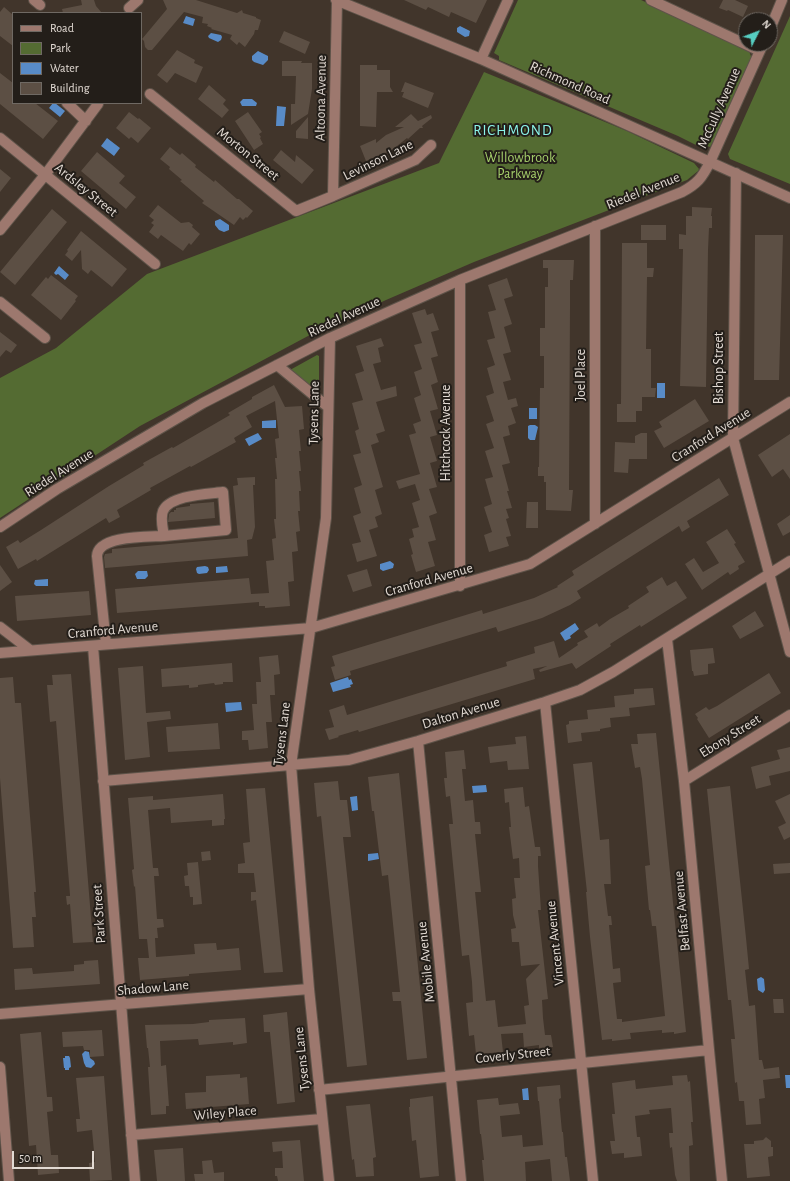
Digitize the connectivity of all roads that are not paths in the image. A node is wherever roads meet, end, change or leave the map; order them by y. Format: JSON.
{"nodes":[{"id":1,"x":138,"y":0,"type":"edge"},
{"id":2,"x":336,"y":0,"type":"edge"},
{"id":3,"x":508,"y":0,"type":"edge"},
{"id":4,"x":650,"y":0,"type":"edge"},
{"id":5,"x":782,"y":0,"type":"edge"},
{"id":6,"x":129,"y":8,"type":"dead end"},
{"id":7,"x":777,"y":12,"type":"edge"},
{"id":8,"x":738,"y":37,"type":"edge"},
{"id":9,"x":760,"y":52,"type":"edge"},
{"id":10,"x":481,"y":59,"type":"junction"},
{"id":11,"x":150,"y":94,"type":"dead end"},
{"id":12,"x":68,"y":104,"type":"edge"},
{"id":13,"x":98,"y":104,"type":"dead end"},
{"id":14,"x":86,"y":121,"type":"junction"},
{"id":15,"x":0,"y":138,"type":"edge"},
{"id":16,"x":431,"y":145,"type":"dead end"},
{"id":17,"x":710,"y":162,"type":"junction"},
{"id":18,"x":736,"y":173,"type":"junction"},
{"id":19,"x":45,"y":175,"type":"junction"},
{"id":20,"x":334,"y":196,"type":"junction"},
{"id":21,"x":790,"y":198,"type":"edge"},
{"id":22,"x":595,"y":226,"type":"junction"},
{"id":23,"x":0,"y":230,"type":"edge"},
{"id":24,"x":154,"y":264,"type":"dead end"},
{"id":25,"x":460,"y":280,"type":"junction"},
{"id":26,"x":0,"y":302,"type":"edge"},
{"id":27,"x":44,"y":338,"type":"dead end"},
{"id":28,"x":330,"y":338,"type":"junction"},
{"id":29,"x":277,"y":365,"type":"junction"},
{"id":30,"x":790,"y":402,"type":"edge"},
{"id":31,"x":328,"y":408,"type":"junction"},
{"id":32,"x":733,"y":438,"type":"junction"},
{"id":33,"x":595,"y":524,"type":"junction"},
{"id":34,"x":0,"y":527,"type":"edge"},
{"id":35,"x":164,"y":536,"type":"junction"},
{"id":36,"x":790,"y":561,"type":"edge"},
{"id":37,"x":770,"y":574,"type":"junction"},
{"id":38,"x":460,"y":586,"type":"junction"},
{"id":39,"x":0,"y":627,"type":"edge"},
{"id":40,"x":311,"y":628,"type":"junction"},
{"id":41,"x":667,"y":639,"type":"junction"},
{"id":42,"x":106,"y":644,"type":"junction"},
{"id":43,"x":93,"y":646,"type":"junction"},
{"id":44,"x":30,"y":650,"type":"junction"},
{"id":45,"x":790,"y":652,"type":"edge"},
{"id":46,"x":0,"y":653,"type":"edge"},
{"id":47,"x":545,"y":702,"type":"junction"},
{"id":48,"x":790,"y":715,"type":"edge"},
{"id":49,"x":418,"y":741,"type":"junction"},
{"id":50,"x":291,"y":765,"type":"junction"},
{"id":51,"x":103,"y":780,"type":"junction"},
{"id":52,"x":684,"y":781,"type":"junction"},
{"id":53,"x":309,"y":989,"type":"junction"},
{"id":54,"x":120,"y":1005,"type":"junction"},
{"id":55,"x":0,"y":1014,"type":"edge"},
{"id":56,"x":709,"y":1050,"type":"junction"},
{"id":57,"x":580,"y":1062,"type":"junction"},
{"id":58,"x":0,"y":1067,"type":"edge"},
{"id":59,"x":451,"y":1076,"type":"junction"},
{"id":60,"x":320,"y":1090,"type":"junction"},
{"id":61,"x":322,"y":1119,"type":"junction"},
{"id":62,"x":131,"y":1135,"type":"junction"},
{"id":63,"x":9,"y":1181,"type":"edge"},
{"id":64,"x":135,"y":1181,"type":"edge"},
{"id":65,"x":329,"y":1181,"type":"edge"},
{"id":66,"x":461,"y":1181,"type":"edge"},
{"id":67,"x":593,"y":1181,"type":"edge"},
{"id":68,"x":722,"y":1181,"type":"edge"}],
"edges":[{"from":1,"to":6,"type":"street"},
{"from":2,"to":10,"type":"street","name":"Richmond Road"},
{"from":2,"to":20,"type":"street","name":"Altoona Avenue"},
{"from":3,"to":10,"type":"street"},
{"from":4,"to":8,"type":"street"},
{"from":5,"to":7,"type":"street"},
{"from":9,"to":17,"type":"street","name":"McCully Avenue"},
{"from":10,"to":17,"type":"street","name":"Richmond Road"},
{"from":11,"to":20,"type":"street","name":"Morton Street"},
{"from":12,"to":14,"type":"street"},
{"from":13,"to":14,"type":"street"},
{"from":14,"to":19,"type":"street"},
{"from":15,"to":19,"type":"street","name":"Ardsley Street"},
{"from":16,"to":20,"type":"street","name":"Levinson Lane"},
{"from":17,"to":18,"type":"street","name":"Richmond Road"},
{"from":17,"to":22,"type":"street","name":"Riedel Avenue"},
{"from":18,"to":21,"type":"street","name":"Richmond Road"},
{"from":18,"to":32,"type":"street","name":"Bishop Street"},
{"from":19,"to":23,"type":"street"},
{"from":19,"to":24,"type":"street","name":"Ardsley Street"},
{"from":22,"to":25,"type":"street","name":"Riedel Avenue"},
{"from":22,"to":33,"type":"street","name":"Joel Place"},
{"from":25,"to":28,"type":"street","name":"Riedel Avenue"},
{"from":25,"to":38,"type":"street","name":"Hitchcock Avenue"},
{"from":26,"to":27,"type":"street"},
{"from":28,"to":29,"type":"street","name":"Riedel Avenue"},
{"from":28,"to":31,"type":"street","name":"Tysens Lane"},
{"from":29,"to":31,"type":"street"},
{"from":29,"to":34,"type":"street","name":"Riedel Avenue"},
{"from":30,"to":32,"type":"street","name":"Cranford Avenue"},
{"from":31,"to":40,"type":"street","name":"Tysens Lane"},
{"from":32,"to":33,"type":"street","name":"Cranford Avenue"},
{"from":32,"to":37,"type":"street","name":"Bishop Street"},
{"from":33,"to":38,"type":"street","name":"Cranford Avenue"},
{"from":35,"to":35,"type":"street"},
{"from":35,"to":42,"type":"street"},
{"from":36,"to":37,"type":"street","name":"Dalton Avenue"},
{"from":37,"to":41,"type":"street","name":"Dalton Avenue"},
{"from":37,"to":45,"type":"street","name":"Bishop Street"},
{"from":38,"to":40,"type":"street","name":"Cranford Avenue"},
{"from":39,"to":44,"type":"street"},
{"from":40,"to":42,"type":"street","name":"Cranford Avenue"},
{"from":40,"to":50,"type":"street","name":"Tysens Lane"},
{"from":41,"to":47,"type":"street","name":"Dalton Avenue"},
{"from":41,"to":52,"type":"street","name":"Belfast Avenue"},
{"from":42,"to":43,"type":"street","name":"Cranford Avenue"},
{"from":43,"to":44,"type":"street","name":"Cranford Avenue"},
{"from":43,"to":51,"type":"street","name":"Park Street"},
{"from":44,"to":46,"type":"street","name":"Cranford Avenue"},
{"from":47,"to":49,"type":"street","name":"Dalton Avenue"},
{"from":47,"to":57,"type":"street","name":"Vincent Avenue"},
{"from":48,"to":52,"type":"street","name":"Ebony Street"},
{"from":49,"to":50,"type":"street","name":"Dalton Avenue"},
{"from":49,"to":59,"type":"street","name":"Mobile Avenue"},
{"from":50,"to":51,"type":"street","name":"Dalton Avenue"},
{"from":50,"to":53,"type":"street","name":"Tysens Lane"},
{"from":51,"to":54,"type":"street","name":"Park Street"},
{"from":52,"to":56,"type":"street","name":"Belfast Avenue"},
{"from":53,"to":54,"type":"street","name":"Shadow Lane"},
{"from":53,"to":60,"type":"street","name":"Tysens Lane"},
{"from":54,"to":55,"type":"street","name":"Shadow Lane"},
{"from":54,"to":62,"type":"street","name":"Park Street"},
{"from":56,"to":57,"type":"street","name":"Coverly Street"},
{"from":56,"to":68,"type":"street","name":"Belfast Avenue"},
{"from":57,"to":59,"type":"street","name":"Coverly Street"},
{"from":57,"to":67,"type":"street","name":"Vincent Avenue"},
{"from":58,"to":63,"type":"street"},
{"from":59,"to":60,"type":"street","name":"Coverly Street"},
{"from":59,"to":66,"type":"street","name":"Mobile Avenue"},
{"from":60,"to":61,"type":"street","name":"Tysens Lane"},
{"from":61,"to":62,"type":"street","name":"Wiley Place"},
{"from":61,"to":65,"type":"street","name":"Tysens Lane"},
{"from":62,"to":64,"type":"street","name":"Park Street"}]}
